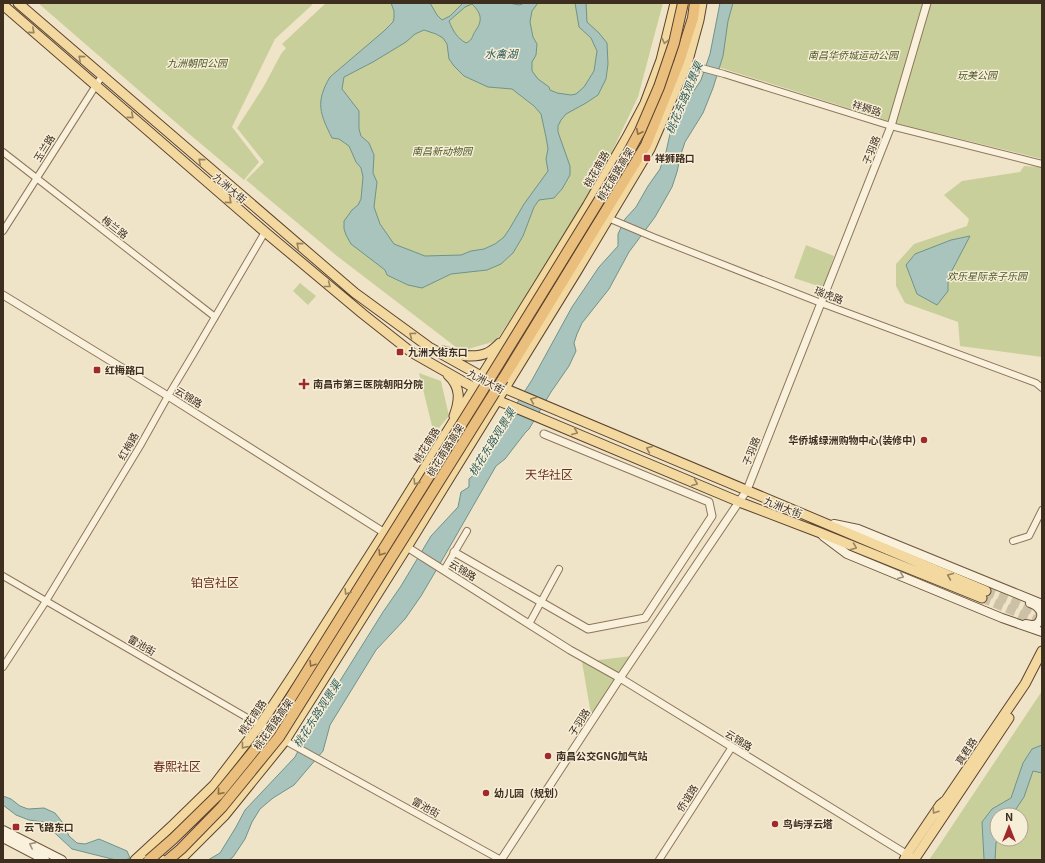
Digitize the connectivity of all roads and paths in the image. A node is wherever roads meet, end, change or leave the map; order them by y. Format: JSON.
{"nodes":[{"id":1,"x":18,"y":3,"type":"edge"},
{"id":2,"x":675,"y":3,"type":"edge"},
{"id":3,"x":683,"y":3,"type":"edge"},
{"id":4,"x":695,"y":3,"type":"edge"},
{"id":5,"x":702,"y":3,"type":"edge"},
{"id":6,"x":927,"y":3,"type":"edge"},
{"id":7,"x":3,"y":5,"type":"edge"},
{"id":8,"x":687,"y":64,"type":"junction"},
{"id":9,"x":102,"y":76,"type":"junction"},
{"id":10,"x":96,"y":85,"type":"junction"},
{"id":11,"x":891,"y":126,"type":"junction"},
{"id":12,"x":3,"y":152,"type":"edge"},
{"id":13,"x":1042,"y":164,"type":"edge"},
{"id":14,"x":37,"y":178,"type":"junction"},
{"id":15,"x":608,"y":218,"type":"junction"},
{"id":16,"x":3,"y":231,"type":"edge"},
{"id":17,"x":265,"y":232,"type":"junction"},
{"id":18,"x":3,"y":295,"type":"edge"},
{"id":19,"x":821,"y":303,"type":"junction"},
{"id":20,"x":215,"y":317,"type":"junction"},
{"id":21,"x":505,"y":340,"type":"junction"},
{"id":22,"x":429,"y":347,"type":"junction"},
{"id":23,"x":411,"y":352,"type":"junction"},
{"id":24,"x":482,"y":377,"type":"junction"},
{"id":25,"x":475,"y":388,"type":"junction"},
{"id":26,"x":505,"y":388,"type":"junction"},
{"id":27,"x":1042,"y":388,"type":"edge"},
{"id":28,"x":168,"y":396,"type":"junction"},
{"id":29,"x":498,"y":400,"type":"junction"},
{"id":30,"x":513,"y":406,"type":"junction"},
{"id":31,"x":487,"y":418,"type":"junction"},
{"id":32,"x":450,"y":428,"type":"junction"},
{"id":33,"x":544,"y":434,"type":"dead end"},
{"id":34,"x":747,"y":490,"type":"junction"},
{"id":35,"x":739,"y":502,"type":"junction"},
{"id":36,"x":750,"y":506,"type":"junction"},
{"id":37,"x":1042,"y":510,"type":"edge"},
{"id":38,"x":731,"y":513,"type":"junction"},
{"id":39,"x":822,"y":522,"type":"junction"},
{"id":40,"x":467,"y":531,"type":"dead end"},
{"id":41,"x":818,"y":532,"type":"junction"},
{"id":42,"x":384,"y":533,"type":"junction"},
{"id":43,"x":1013,"y":541,"type":"dead end"},
{"id":44,"x":410,"y":549,"type":"junction"},
{"id":45,"x":454,"y":552,"type":"junction"},
{"id":46,"x":442,"y":569,"type":"junction"},
{"id":47,"x":559,"y":570,"type":"dead end"},
{"id":48,"x":3,"y":576,"type":"edge"},
{"id":49,"x":1013,"y":592,"type":"junction"},
{"id":50,"x":46,"y":601,"type":"junction"},
{"id":51,"x":541,"y":602,"type":"junction"},
{"id":52,"x":1042,"y":604,"type":"edge"},
{"id":53,"x":1002,"y":618,"type":"junction"},
{"id":54,"x":529,"y":624,"type":"junction"},
{"id":55,"x":1042,"y":632,"type":"edge"},
{"id":56,"x":1042,"y":651,"type":"edge"},
{"id":57,"x":1042,"y":664,"type":"edge"},
{"id":58,"x":3,"y":667,"type":"edge"},
{"id":59,"x":620,"y":678,"type":"junction"},
{"id":60,"x":260,"y":725,"type":"junction"},
{"id":61,"x":270,"y":731,"type":"junction"},
{"id":62,"x":282,"y":739,"type":"junction"},
{"id":63,"x":732,"y":747,"type":"junction"},
{"id":64,"x":3,"y":830,"type":"edge"},
{"id":65,"x":3,"y":838,"type":"edge"},
{"id":66,"x":147,"y":849,"type":"junction"},
{"id":67,"x":905,"y":857,"type":"edge"},
{"id":68,"x":45,"y":860,"type":"edge"},
{"id":69,"x":62,"y":860,"type":"edge"},
{"id":70,"x":135,"y":860,"type":"edge"},
{"id":71,"x":149,"y":860,"type":"edge"},
{"id":72,"x":162,"y":860,"type":"edge"},
{"id":73,"x":168,"y":860,"type":"edge"},
{"id":74,"x":180,"y":860,"type":"edge"},
{"id":75,"x":501,"y":860,"type":"edge"},
{"id":76,"x":659,"y":860,"type":"edge"},
{"id":77,"x":914,"y":860,"type":"edge"}],
"edges":[{"from":9,"to":1,"type":"main road","name":"九洲大街","one_way":true},
{"from":2,"to":21,"type":"main road","name":"桃花南路","one_way":true},
{"from":3,"to":61,"type":"highway","name":"桃花南路高架","one_way":true,"bridge":true},
{"from":4,"to":62,"type":"highway","name":"桃花南路高架","bridge":true},
{"from":5,"to":8,"type":"main road"},
{"from":6,"to":11,"type":"street","name":"子羽路"},
{"from":7,"to":10,"type":"main road","name":"九洲大街","one_way":true},
{"from":8,"to":11,"type":"street","name":"祥狮路"},
{"from":8,"to":15,"type":"main road"},
{"from":9,"to":10,"type":"street","name":"玉兰路"},
{"from":22,"to":9,"type":"main road","name":"九洲大街","one_way":true},
{"from":10,"to":14,"type":"street","name":"玉兰路"},
{"from":10,"to":17,"type":"main road","name":"九洲大街","one_way":true},
{"from":11,"to":13,"type":"street","name":"祥狮路"},
{"from":11,"to":19,"type":"street","name":"子羽路"},
{"from":12,"to":14,"type":"street","name":"梅兰路"},
{"from":14,"to":16,"type":"street","name":"玉兰路"},
{"from":14,"to":20,"type":"street","name":"梅兰路"},
{"from":15,"to":19,"type":"street","name":"瑞虎路"},
{"from":15,"to":26,"type":"main road"},
{"from":17,"to":20,"type":"street","name":"红梅路"},
{"from":17,"to":23,"type":"main road","name":"九洲大街","one_way":true},
{"from":18,"to":28,"type":"street","name":"云锦路"},
{"from":19,"to":27,"type":"street","name":"瑞虎路"},
{"from":19,"to":34,"type":"street","name":"子羽路"},
{"from":20,"to":28,"type":"street","name":"红梅路"},
{"from":21,"to":22,"type":"main road"},
{"from":21,"to":24,"type":"main road","name":"桃花南路"},
{"from":22,"to":24,"type":"main road","name":"九洲大街"},
{"from":23,"to":25,"type":"main road","name":"九洲大街"},
{"from":23,"to":32,"type":"main road"},
{"from":24,"to":25,"type":"main road","name":"桃花南路"},
{"from":24,"to":26,"type":"main road","name":"九洲大街"},
{"from":25,"to":29,"type":"main road","name":"九洲大街"},
{"from":25,"to":32,"type":"main road","name":"桃花南路"},
{"from":26,"to":29,"type":"main road"},
{"from":34,"to":26,"type":"main road","name":"九洲大街","one_way":true},
{"from":28,"to":42,"type":"street","name":"云锦路"},
{"from":28,"to":50,"type":"street","name":"红梅路"},
{"from":29,"to":30,"type":"main road","name":"九洲大街"},
{"from":29,"to":31,"type":"main road"},
{"from":30,"to":31,"type":"main road"},
{"from":30,"to":35,"type":"main road","name":"九洲大街","one_way":true},
{"from":31,"to":44,"type":"main road"},
{"from":32,"to":42,"type":"main road","name":"桃花南路","one_way":true},
{"from":33,"to":51,"type":"street"},
{"from":34,"to":35,"type":"street","name":"子羽路"},
{"from":34,"to":39,"type":"main road","name":"九洲大街"},
{"from":35,"to":36,"type":"main road","name":"九洲大街"},
{"from":35,"to":38,"type":"street","name":"子羽路"},
{"from":36,"to":38,"type":"street"},
{"from":36,"to":41,"type":"main road","name":"九洲大街"},
{"from":37,"to":43,"type":"street"},
{"from":38,"to":59,"type":"street","name":"子羽路"},
{"from":41,"to":39,"type":"main road","name":"九洲大街","one_way":true},
{"from":39,"to":49,"type":"main road"},
{"from":40,"to":45,"type":"street"},
{"from":41,"to":53,"type":"main road","one_way":true},
{"from":42,"to":44,"type":"street","name":"云锦路"},
{"from":42,"to":60,"type":"main road","name":"桃花南路","one_way":true},
{"from":44,"to":46,"type":"street","name":"云锦路"},
{"from":44,"to":62,"type":"main road"},
{"from":45,"to":46,"type":"street"},
{"from":45,"to":51,"type":"street"},
{"from":46,"to":54,"type":"street","name":"云锦路"},
{"from":47,"to":51,"type":"street"},
{"from":48,"to":50,"type":"street","name":"雷池街"},
{"from":49,"to":52,"type":"main road"},
{"from":49,"to":53,"type":"main road"},
{"from":50,"to":58,"type":"street","name":"红梅路"},
{"from":50,"to":60,"type":"street","name":"雷池街"},
{"from":51,"to":54,"type":"street"},
{"from":53,"to":55,"type":"main road"},
{"from":54,"to":59,"type":"street","name":"云锦路"},
{"from":56,"to":67,"type":"main road","name":"真君路","one_way":true},
{"from":57,"to":77,"type":"main road","name":"真君路"},
{"from":59,"to":63,"type":"street","name":"云锦路"},
{"from":59,"to":75,"type":"street","name":"子羽路"},
{"from":60,"to":61,"type":"street","name":"雷池街"},
{"from":60,"to":66,"type":"main road","name":"桃花南路","one_way":true},
{"from":61,"to":71,"type":"highway","name":"桃花南路高架","one_way":true,"bridge":true},
{"from":62,"to":73,"type":"highway","name":"桃花南路高架","bridge":true},
{"from":62,"to":74,"type":"main road"},
{"from":62,"to":75,"type":"street","name":"雷池街"},
{"from":63,"to":67,"type":"street","name":"云锦路"},
{"from":63,"to":76,"type":"street","name":"侨谊路"},
{"from":69,"to":64,"type":"main road","one_way":true},
{"from":65,"to":68,"type":"main road"},
{"from":66,"to":70,"type":"main road","name":"桃花南路"},
{"from":66,"to":72,"type":"main road"},
{"from":67,"to":77,"type":"street","name":"云锦路"}]}
